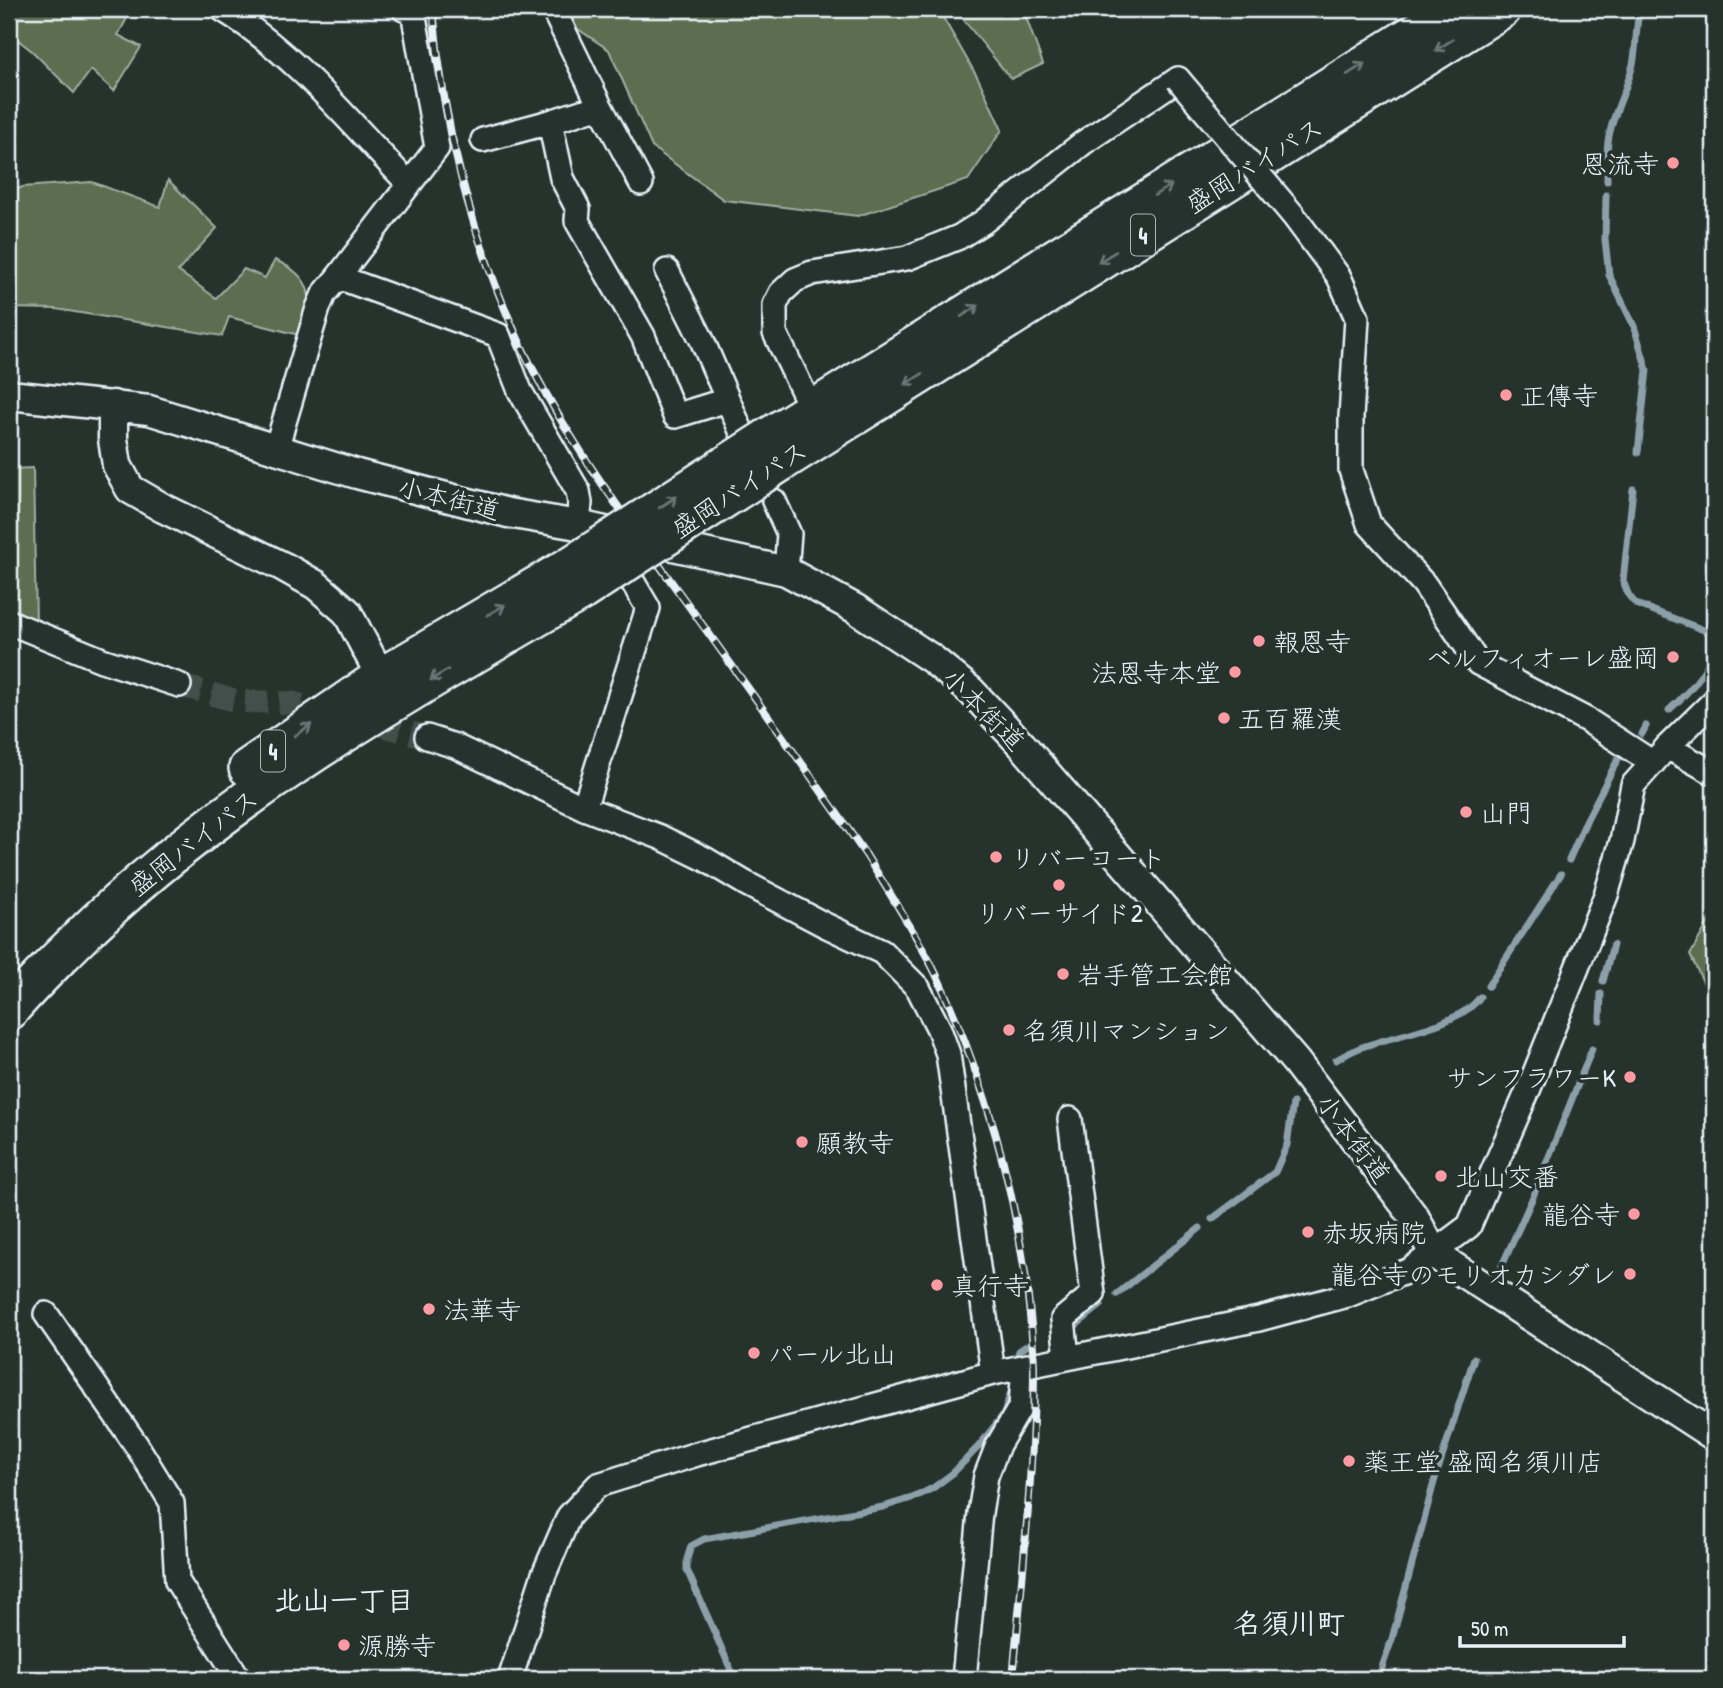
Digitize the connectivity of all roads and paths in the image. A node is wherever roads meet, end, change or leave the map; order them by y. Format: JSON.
{"nodes":[{"id":1,"x":222,"y":9,"type":"edge"},
{"id":2,"x":404,"y":9,"type":"edge"},
{"id":3,"x":552,"y":9,"type":"edge"},
{"id":4,"x":1453,"y":9,"type":"edge"},
{"id":5,"x":1502,"y":9,"type":"edge"},
{"id":6,"x":600,"y":106,"type":"junction"},
{"id":7,"x":550,"y":122,"type":"junction"},
{"id":8,"x":483,"y":140,"type":"dead end"},
{"id":9,"x":641,"y":183,"type":"dead end"},
{"id":10,"x":408,"y":184,"type":"junction"},
{"id":11,"x":667,"y":271,"type":"dead end"},
{"id":12,"x":338,"y":277,"type":"junction"},
{"id":13,"x":9,"y":395,"type":"edge"},
{"id":14,"x":727,"y":400,"type":"junction"},
{"id":15,"x":113,"y":405,"type":"junction"},
{"id":16,"x":812,"y":410,"type":"junction"},
{"id":17,"x":764,"y":444,"type":"junction"},
{"id":18,"x":276,"y":449,"type":"junction"},
{"id":19,"x":774,"y":502,"type":"dead end"},
{"id":20,"x":578,"y":525,"type":"junction"},
{"id":21,"x":786,"y":571,"type":"junction"},
{"id":22,"x":9,"y":622,"type":"edge"},
{"id":23,"x":179,"y":685,"type":"tunnel mouth"},
{"id":24,"x":388,"y":689,"type":"junction"},
{"id":25,"x":1714,"y":701,"type":"edge"},
{"id":26,"x":427,"y":737,"type":"tunnel mouth"},
{"id":27,"x":1660,"y":755,"type":"junction"},
{"id":28,"x":1714,"y":773,"type":"edge"},
{"id":29,"x":583,"y":808,"type":"junction"},
{"id":30,"x":9,"y":979,"type":"edge"},
{"id":31,"x":9,"y":1011,"type":"edge"},
{"id":32,"x":1070,"y":1119,"type":"dead end"},
{"id":33,"x":1434,"y":1254,"type":"junction"},
{"id":34,"x":46,"y":1314,"type":"dead end"},
{"id":35,"x":1067,"y":1358,"type":"junction"},
{"id":36,"x":1024,"y":1367,"type":"junction"},
{"id":37,"x":993,"y":1373,"type":"junction"},
{"id":38,"x":1714,"y":1436,"type":"edge"},
{"id":39,"x":239,"y":1679,"type":"edge"},
{"id":40,"x":510,"y":1679,"type":"edge"},
{"id":41,"x":964,"y":1679,"type":"edge"}],
"edges":[{"from":1,"to":10,"type":"street"},
{"from":2,"to":10,"type":"street"},
{"from":3,"to":6,"type":"street"},
{"from":16,"to":4,"type":"highway","name":"盛岡バイパス","number":"4","one_way":true},
{"from":5,"to":17,"type":"highway","name":"盛岡バイパス","number":"4","one_way":true},
{"from":6,"to":7,"type":"street"},
{"from":6,"to":9,"type":"street"},
{"from":7,"to":8,"type":"street"},
{"from":7,"to":14,"type":"street"},
{"from":10,"to":12,"type":"street"},
{"from":11,"to":14,"type":"street"},
{"from":12,"to":18,"type":"street"},
{"from":12,"to":20,"type":"street"},
{"from":13,"to":15,"type":"street","name":"小本街道"},
{"from":14,"to":17,"type":"street"},
{"from":15,"to":18,"type":"street","name":"小本街道"},
{"from":15,"to":24,"type":"street"},
{"from":16,"to":17,"type":"highway","name":"盛岡バイパス","number":"4"},
{"from":16,"to":27,"type":"street","bridge":true},
{"from":17,"to":24,"type":"highway","name":"盛岡バイパス","number":"4","bridge":true},
{"from":18,"to":20,"type":"street","name":"小本街道"},
{"from":19,"to":21,"type":"street"},
{"from":20,"to":21,"type":"street","name":"小本街道"},
{"from":20,"to":29,"type":"street"},
{"from":21,"to":33,"type":"street","name":"小本街道"},
{"from":22,"to":23,"type":"street"},
{"from":30,"to":24,"type":"highway","name":"盛岡バイパス","number":"4","one_way":true},
{"from":24,"to":31,"type":"highway","name":"盛岡バイパス","number":"4"},
{"from":25,"to":27,"type":"street"},
{"from":26,"to":29,"type":"street"},
{"from":27,"to":28,"type":"street"},
{"from":27,"to":33,"type":"street"},
{"from":29,"to":37,"type":"street"},
{"from":32,"to":35,"type":"street"},
{"from":33,"to":35,"type":"street"},
{"from":33,"to":38,"type":"street","name":"小本街道"},
{"from":34,"to":39,"type":"street"},
{"from":35,"to":36,"type":"street"},
{"from":36,"to":37,"type":"street"},
{"from":36,"to":41,"type":"street"},
{"from":37,"to":40,"type":"street"}]}
